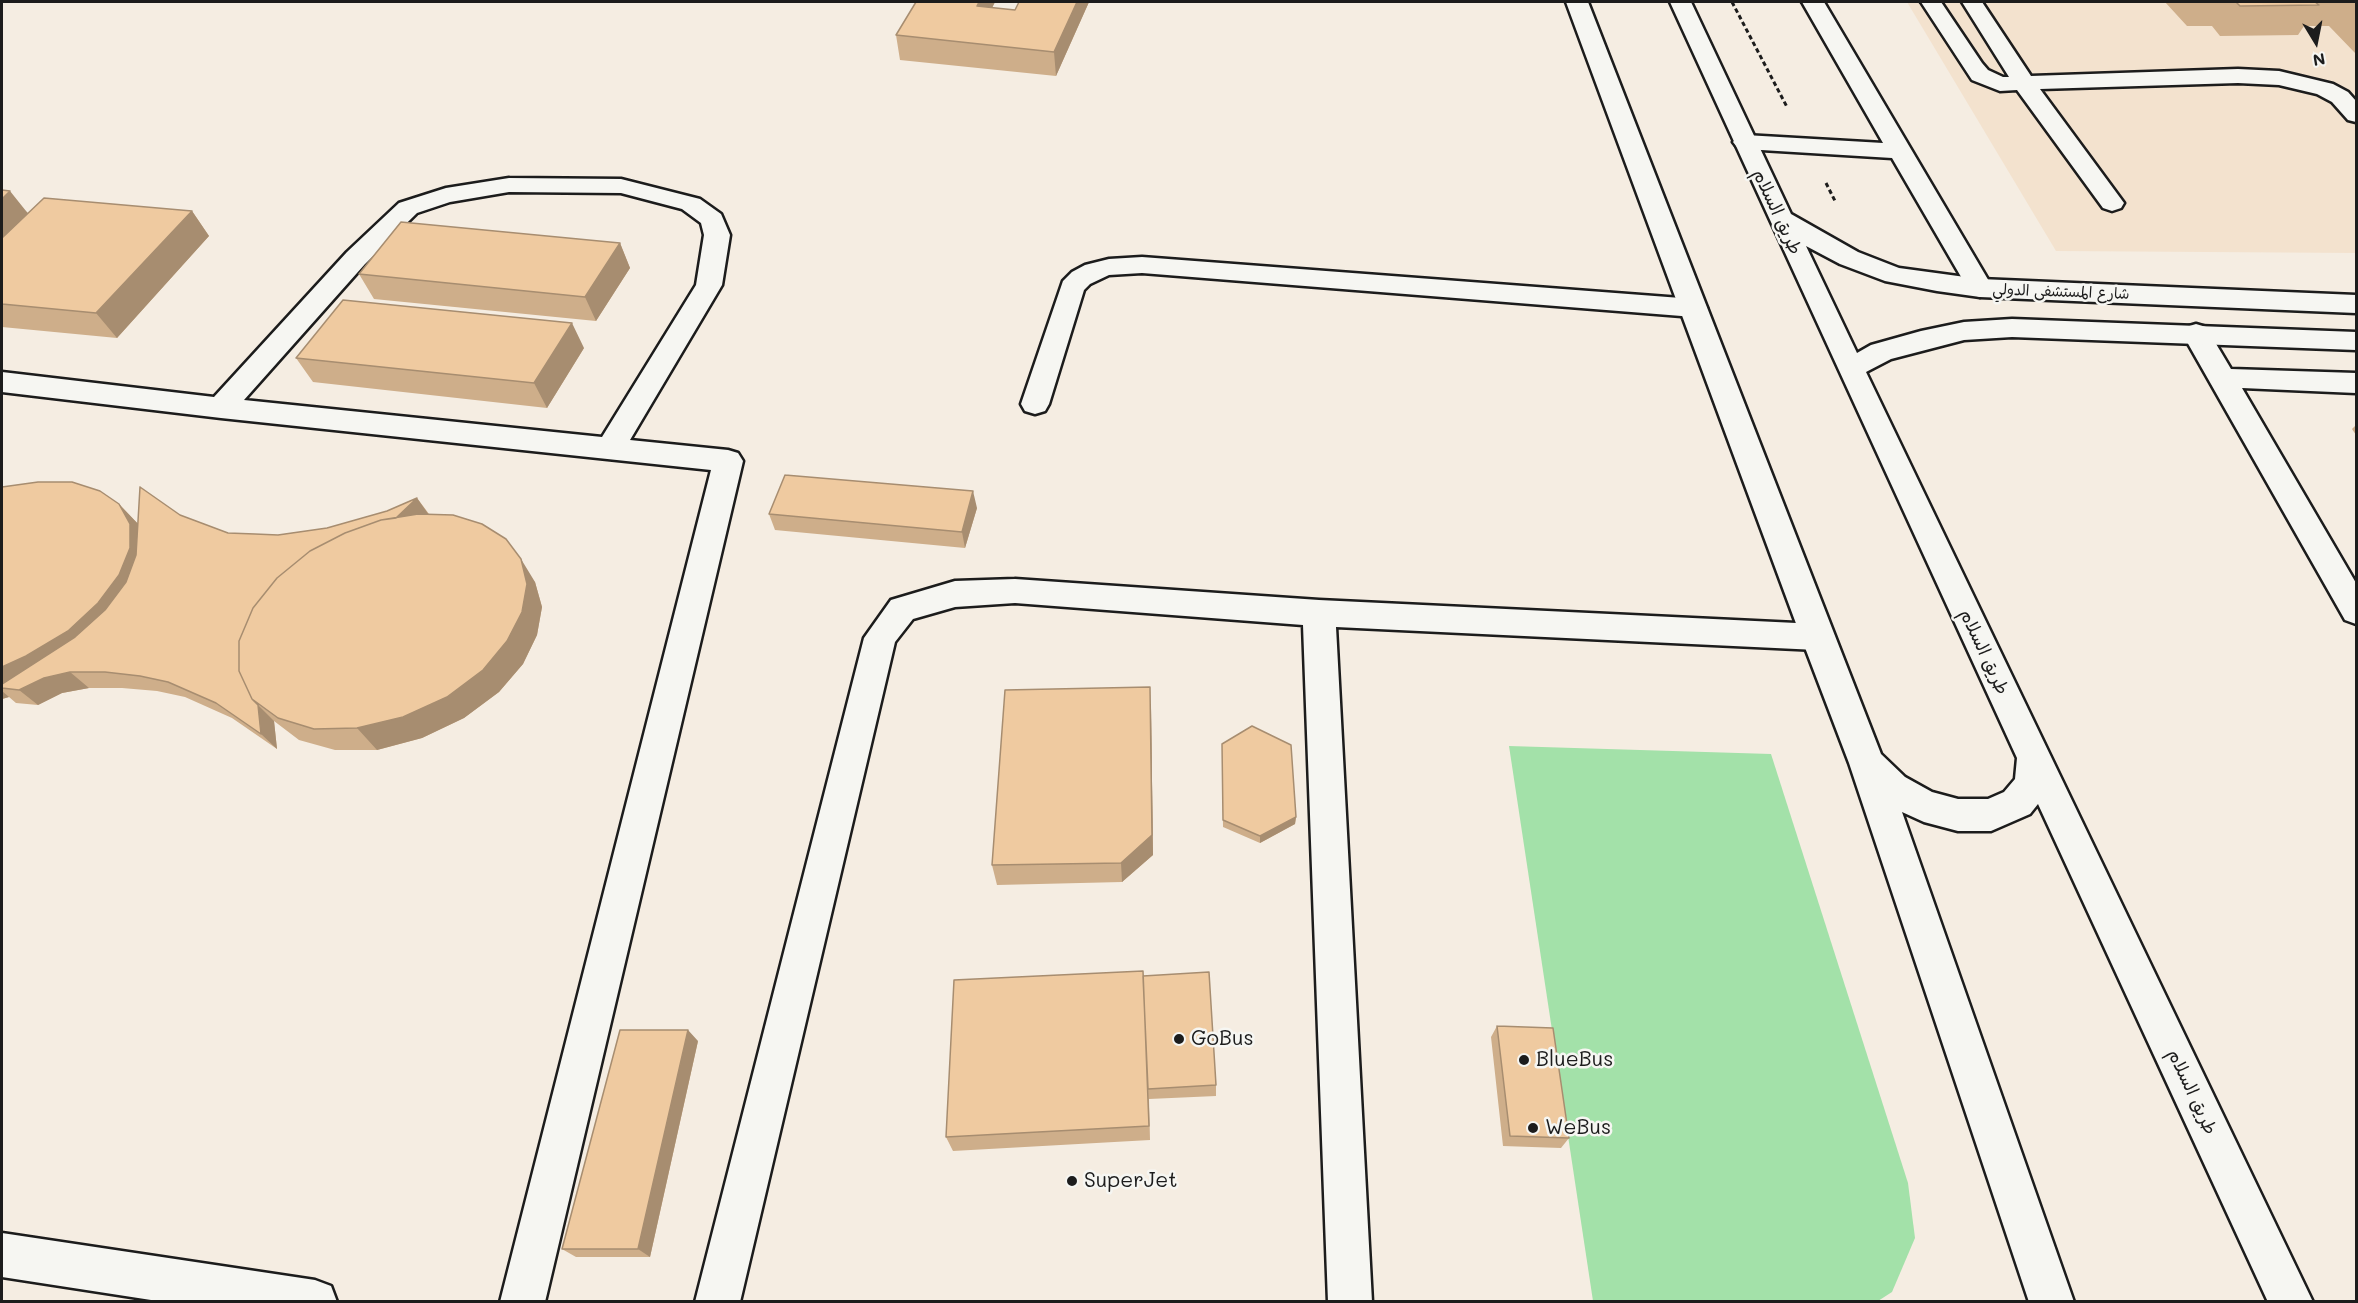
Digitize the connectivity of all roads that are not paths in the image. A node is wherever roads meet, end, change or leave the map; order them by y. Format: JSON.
{"nodes":[{"id":1,"x":1577,"y":2,"type":"edge"},
{"id":2,"x":1680,"y":2,"type":"edge"},
{"id":3,"x":1813,"y":2,"type":"edge"},
{"id":4,"x":1931,"y":2,"type":"edge"},
{"id":5,"x":1972,"y":2,"type":"edge"},
{"id":6,"x":2025,"y":85,"type":"junction"},
{"id":7,"x":2356,"y":115,"type":"edge"},
{"id":8,"x":1745,"y":142,"type":"junction"},
{"id":9,"x":1900,"y":151,"type":"junction"},
{"id":10,"x":2112,"y":203,"type":"dead end"},
{"id":11,"x":1780,"y":218,"type":"junction"},
{"id":12,"x":1980,"y":288,"type":"junction"},
{"id":13,"x":2356,"y":304,"type":"edge"},
{"id":14,"x":1694,"y":308,"type":"junction"},
{"id":15,"x":2196,"y":333,"type":"junction"},
{"id":16,"x":2356,"y":340,"type":"edge"},
{"id":17,"x":1850,"y":368,"type":"junction"},
{"id":18,"x":2222,"y":378,"type":"junction"},
{"id":19,"x":2356,"y":383,"type":"edge"},
{"id":20,"x":8,"y":390,"type":"edge"},
{"id":21,"x":1035,"y":404,"type":"dead end"},
{"id":22,"x":221,"y":408,"type":"junction"},
{"id":23,"x":610,"y":449,"type":"junction"},
{"id":24,"x":2356,"y":611,"type":"edge"},
{"id":25,"x":1319,"y":613,"type":"junction"},
{"id":26,"x":1817,"y":638,"type":"junction"},
{"id":27,"x":2034,"y":758,"type":"junction"},
{"id":28,"x":1867,"y":763,"type":"junction"},
{"id":29,"x":2,"y":1255,"type":"edge"},
{"id":30,"x":315,"y":1302,"type":"edge"},
{"id":31,"x":522,"y":1302,"type":"edge"},
{"id":32,"x":717,"y":1302,"type":"edge"},
{"id":33,"x":1350,"y":1302,"type":"edge"},
{"id":34,"x":2052,"y":1302,"type":"edge"},
{"id":35,"x":2291,"y":1302,"type":"edge"}],
"edges":[{"from":1,"to":14,"type":"main road"},
{"from":2,"to":8,"type":"main road","name":"طريق السلام"},
{"from":3,"to":9,"type":"main road"},
{"from":4,"to":6,"type":"main road"},
{"from":5,"to":6,"type":"main road"},
{"from":6,"to":7,"type":"main road"},
{"from":6,"to":10,"type":"main road"},
{"from":8,"to":9,"type":"main road"},
{"from":8,"to":11,"type":"main road","name":"طريق السلام"},
{"from":9,"to":12,"type":"main road"},
{"from":11,"to":12,"type":"main road","name":"شارع المستشفى الدولي"},
{"from":11,"to":17,"type":"main road","name":"طريق السلام"},
{"from":12,"to":13,"type":"main road","name":"شارع المستشفى الدولي"},
{"from":14,"to":21,"type":"main road"},
{"from":14,"to":26,"type":"main road"},
{"from":15,"to":16,"type":"main road"},
{"from":15,"to":17,"type":"main road"},
{"from":15,"to":18,"type":"main road"},
{"from":17,"to":27,"type":"main road","name":"طريق السلام"},
{"from":18,"to":19,"type":"main road"},
{"from":18,"to":24,"type":"main road"},
{"from":20,"to":22,"type":"main road"},
{"from":22,"to":23,"type":"main road"},
{"from":22,"to":23,"type":"main road"},
{"from":23,"to":31,"type":"main road"},
{"from":25,"to":26,"type":"main road"},
{"from":25,"to":32,"type":"main road"},
{"from":25,"to":33,"type":"main road"},
{"from":26,"to":28,"type":"main road"},
{"from":27,"to":28,"type":"main road"},
{"from":27,"to":35,"type":"main road","name":"طريق السلام"},
{"from":28,"to":34,"type":"main road"},
{"from":29,"to":30,"type":"main road"}]}
